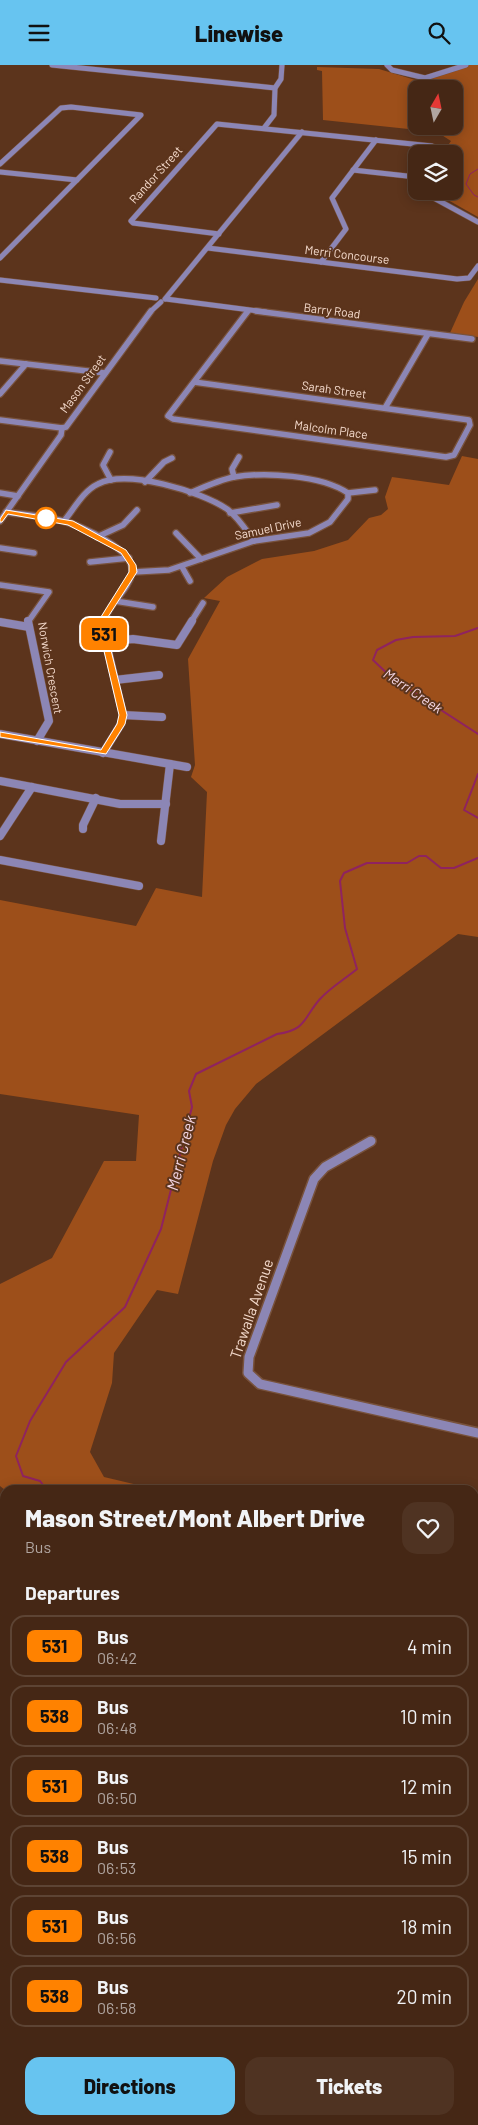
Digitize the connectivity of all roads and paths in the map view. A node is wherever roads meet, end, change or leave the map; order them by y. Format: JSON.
{"nodes":[{"id":1,"x":52,"y":65,"type":"edge"},
{"id":2,"x":114,"y":65,"type":"edge"},
{"id":3,"x":282,"y":65,"type":"edge"},
{"id":4,"x":388,"y":65,"type":"edge"},
{"id":5,"x":466,"y":65,"type":"edge"},
{"id":6,"x":108,"y":71,"type":"junction"},
{"id":7,"x":275,"y":88,"type":"junction"},
{"id":8,"x":264,"y":127,"type":"junction"},
{"id":9,"x":302,"y":132,"type":"junction"},
{"id":10,"x":376,"y":139,"type":"junction"},
{"id":11,"x":424,"y":145,"type":"edge"},
{"id":12,"x":0,"y":165,"type":"edge"},
{"id":13,"x":353,"y":170,"type":"junction"},
{"id":14,"x":0,"y":172,"type":"edge"},
{"id":15,"x":408,"y":176,"type":"edge"},
{"id":16,"x":77,"y":180,"type":"junction"},
{"id":17,"x":438,"y":200,"type":"edge"},
{"id":18,"x":478,"y":222,"type":"edge"},
{"id":19,"x":219,"y":234,"type":"junction"},
{"id":20,"x":208,"y":248,"type":"junction"},
{"id":21,"x":0,"y":258,"type":"edge"},
{"id":22,"x":321,"y":262,"type":"junction"},
{"id":23,"x":478,"y":266,"type":"edge"},
{"id":24,"x":0,"y":280,"type":"edge"},
{"id":25,"x":160,"y":300,"type":"junction"},
{"id":26,"x":248,"y":311,"type":"junction"},
{"id":27,"x":428,"y":334,"type":"junction"},
{"id":28,"x":472,"y":339,"type":"dead end"},
{"id":29,"x":0,"y":361,"type":"edge"},
{"id":30,"x":26,"y":364,"type":"junction"},
{"id":31,"x":104,"y":375,"type":"junction"},
{"id":32,"x":194,"y":382,"type":"junction"},
{"id":33,"x":0,"y":394,"type":"edge"},
{"id":34,"x":385,"y":408,"type":"junction"},
{"id":35,"x":0,"y":420,"type":"edge"},
{"id":36,"x":470,"y":421,"type":"joint"},
{"id":37,"x":62,"y":428,"type":"junction"},
{"id":38,"x":110,"y":452,"type":"dead end"},
{"id":39,"x":239,"y":457,"type":"dead end"},
{"id":40,"x":172,"y":458,"type":"dead end"},
{"id":41,"x":234,"y":477,"type":"junction"},
{"id":42,"x":111,"y":480,"type":"junction"},
{"id":43,"x":145,"y":482,"type":"junction"},
{"id":44,"x":376,"y":490,"type":"dead end"},
{"id":45,"x":0,"y":493,"type":"edge"},
{"id":46,"x":190,"y":493,"type":"junction"},
{"id":47,"x":348,"y":493,"type":"junction"},
{"id":48,"x":18,"y":496,"type":"junction"},
{"id":49,"x":218,"y":505,"type":"junction"},
{"id":50,"x":277,"y":505,"type":"dead end"},
{"id":51,"x":207,"y":509,"type":"dead end"},
{"id":52,"x":137,"y":511,"type":"dead end"},
{"id":53,"x":6,"y":512,"type":"junction"},
{"id":54,"x":230,"y":513,"type":"junction"},
{"id":55,"x":0,"y":521,"type":"edge"},
{"id":56,"x":64,"y":521,"type":"junction"},
{"id":57,"x":176,"y":533,"type":"dead end"},
{"id":58,"x":97,"y":537,"type":"junction"},
{"id":59,"x":254,"y":541,"type":"junction"},
{"id":60,"x":0,"y":548,"type":"edge"},
{"id":61,"x":34,"y":553,"type":"dead end"},
{"id":62,"x":129,"y":558,"type":"junction"},
{"id":63,"x":201,"y":559,"type":"junction"},
{"id":64,"x":90,"y":562,"type":"dead end"},
{"id":65,"x":182,"y":567,"type":"junction"},
{"id":66,"x":133,"y":572,"type":"junction"},
{"id":67,"x":190,"y":581,"type":"dead end"},
{"id":68,"x":0,"y":585,"type":"edge"},
{"id":69,"x":115,"y":601,"type":"junction"},
{"id":70,"x":203,"y":603,"type":"dead end"},
{"id":71,"x":153,"y":607,"type":"dead end"},
{"id":72,"x":0,"y":622,"type":"edge"},
{"id":73,"x":29,"y":627,"type":"junction"},
{"id":74,"x":106,"y":642,"type":"junction"},
{"id":75,"x":159,"y":675,"type":"dead end"},
{"id":76,"x":115,"y":680,"type":"junction"},
{"id":77,"x":123,"y":715,"type":"junction"},
{"id":78,"x":162,"y":717,"type":"dead end"},
{"id":79,"x":0,"y":734,"type":"edge"},
{"id":80,"x":37,"y":741,"type":"junction"},
{"id":81,"x":103,"y":753,"type":"junction"},
{"id":82,"x":170,"y":764,"type":"junction"},
{"id":83,"x":187,"y":767,"type":"dead end"},
{"id":84,"x":0,"y":781,"type":"edge"},
{"id":85,"x":32,"y":787,"type":"junction"},
{"id":86,"x":96,"y":799,"type":"junction"},
{"id":87,"x":166,"y":804,"type":"junction"},
{"id":88,"x":83,"y":829,"type":"dead end"},
{"id":89,"x":0,"y":836,"type":"edge"},
{"id":90,"x":161,"y":841,"type":"dead end"},
{"id":91,"x":0,"y":860,"type":"edge"},
{"id":92,"x":139,"y":886,"type":"dead end"},
{"id":93,"x":371,"y":1141,"type":"dead end"},
{"id":94,"x":478,"y":1433,"type":"edge"}],
"edges":[{"from":1,"to":6,"type":"street"},
{"from":2,"to":6,"type":"street"},
{"from":3,"to":7,"type":"street"},
{"from":4,"to":5,"type":"street"},
{"from":6,"to":7,"type":"street"},
{"from":7,"to":8,"type":"street"},
{"from":8,"to":9,"type":"street"},
{"from":8,"to":19,"type":"street","name":"Randor Street"},
{"from":9,"to":10,"type":"street"},
{"from":9,"to":19,"type":"street","name":"Mason Street"},
{"from":10,"to":11,"type":"street"},
{"from":10,"to":13,"type":"street"},
{"from":12,"to":16,"type":"street"},
{"from":13,"to":15,"type":"street"},
{"from":13,"to":22,"type":"street"},
{"from":14,"to":16,"type":"street"},
{"from":16,"to":21,"type":"street"},
{"from":17,"to":18,"type":"street"},
{"from":19,"to":20,"type":"street","name":"Mason Street"},
{"from":20,"to":22,"type":"street","name":"Merri Concourse"},
{"from":20,"to":25,"type":"street","name":"Mason Street"},
{"from":22,"to":23,"type":"street","name":"Merri Concourse"},
{"from":24,"to":25,"type":"street","name":"Barry Road"},
{"from":25,"to":26,"type":"street","name":"Barry Road"},
{"from":25,"to":31,"type":"street","name":"Mason Street"},
{"from":26,"to":27,"type":"street","name":"Barry Road"},
{"from":26,"to":32,"type":"street"},
{"from":27,"to":28,"type":"street","name":"Barry Road"},
{"from":27,"to":34,"type":"street"},
{"from":29,"to":30,"type":"street"},
{"from":30,"to":31,"type":"street"},
{"from":30,"to":33,"type":"street"},
{"from":31,"to":37,"type":"street","name":"Mason Street"},
{"from":32,"to":34,"type":"street","name":"Sarah Street"},
{"from":32,"to":36,"type":"street","name":"Malcolm Place"},
{"from":34,"to":36,"type":"street","name":"Sarah Street"},
{"from":35,"to":37,"type":"street"},
{"from":37,"to":48,"type":"street","name":"Mason Street"},
{"from":38,"to":42,"type":"street"},
{"from":39,"to":41,"type":"street"},
{"from":40,"to":43,"type":"street"},
{"from":41,"to":46,"type":"street"},
{"from":41,"to":47,"type":"street"},
{"from":42,"to":43,"type":"street"},
{"from":42,"to":56,"type":"street"},
{"from":43,"to":46,"type":"street"},
{"from":44,"to":47,"type":"street"},
{"from":45,"to":48,"type":"street"},
{"from":46,"to":49,"type":"street"},
{"from":47,"to":59,"type":"street","name":"Samuel Drive"},
{"from":48,"to":53,"type":"street","name":"Mason Street"},
{"from":49,"to":51,"type":"street"},
{"from":49,"to":54,"type":"street"},
{"from":50,"to":54,"type":"street"},
{"from":52,"to":58,"type":"street"},
{"from":53,"to":55,"type":"street","name":"Mason Street"},
{"from":53,"to":56,"type":"street"},
{"from":54,"to":59,"type":"street"},
{"from":56,"to":58,"type":"street"},
{"from":57,"to":63,"type":"street"},
{"from":58,"to":62,"type":"street"},
{"from":59,"to":63,"type":"street","name":"Samuel Drive"},
{"from":60,"to":61,"type":"street"},
{"from":62,"to":64,"type":"street"},
{"from":62,"to":66,"type":"street"},
{"from":63,"to":65,"type":"street","name":"Samuel Drive"},
{"from":65,"to":66,"type":"street","name":"Samuel Drive"},
{"from":65,"to":67,"type":"street"},
{"from":66,"to":69,"type":"street"},
{"from":68,"to":73,"type":"street","name":"Norwich Crescent"},
{"from":69,"to":71,"type":"street"},
{"from":69,"to":74,"type":"street"},
{"from":70,"to":74,"type":"street"},
{"from":72,"to":73,"type":"street"},
{"from":73,"to":80,"type":"street","name":"Norwich Crescent"},
{"from":74,"to":76,"type":"street"},
{"from":75,"to":76,"type":"street"},
{"from":76,"to":77,"type":"street"},
{"from":77,"to":78,"type":"street"},
{"from":77,"to":81,"type":"street"},
{"from":79,"to":80,"type":"street"},
{"from":80,"to":81,"type":"street"},
{"from":81,"to":82,"type":"street"},
{"from":82,"to":83,"type":"street"},
{"from":82,"to":87,"type":"street"},
{"from":84,"to":85,"type":"street"},
{"from":85,"to":86,"type":"street"},
{"from":85,"to":89,"type":"street"},
{"from":86,"to":87,"type":"street"},
{"from":86,"to":88,"type":"street"},
{"from":87,"to":90,"type":"street"},
{"from":91,"to":92,"type":"street"},
{"from":93,"to":94,"type":"street","name":"Trawalla Avenue"}]}
